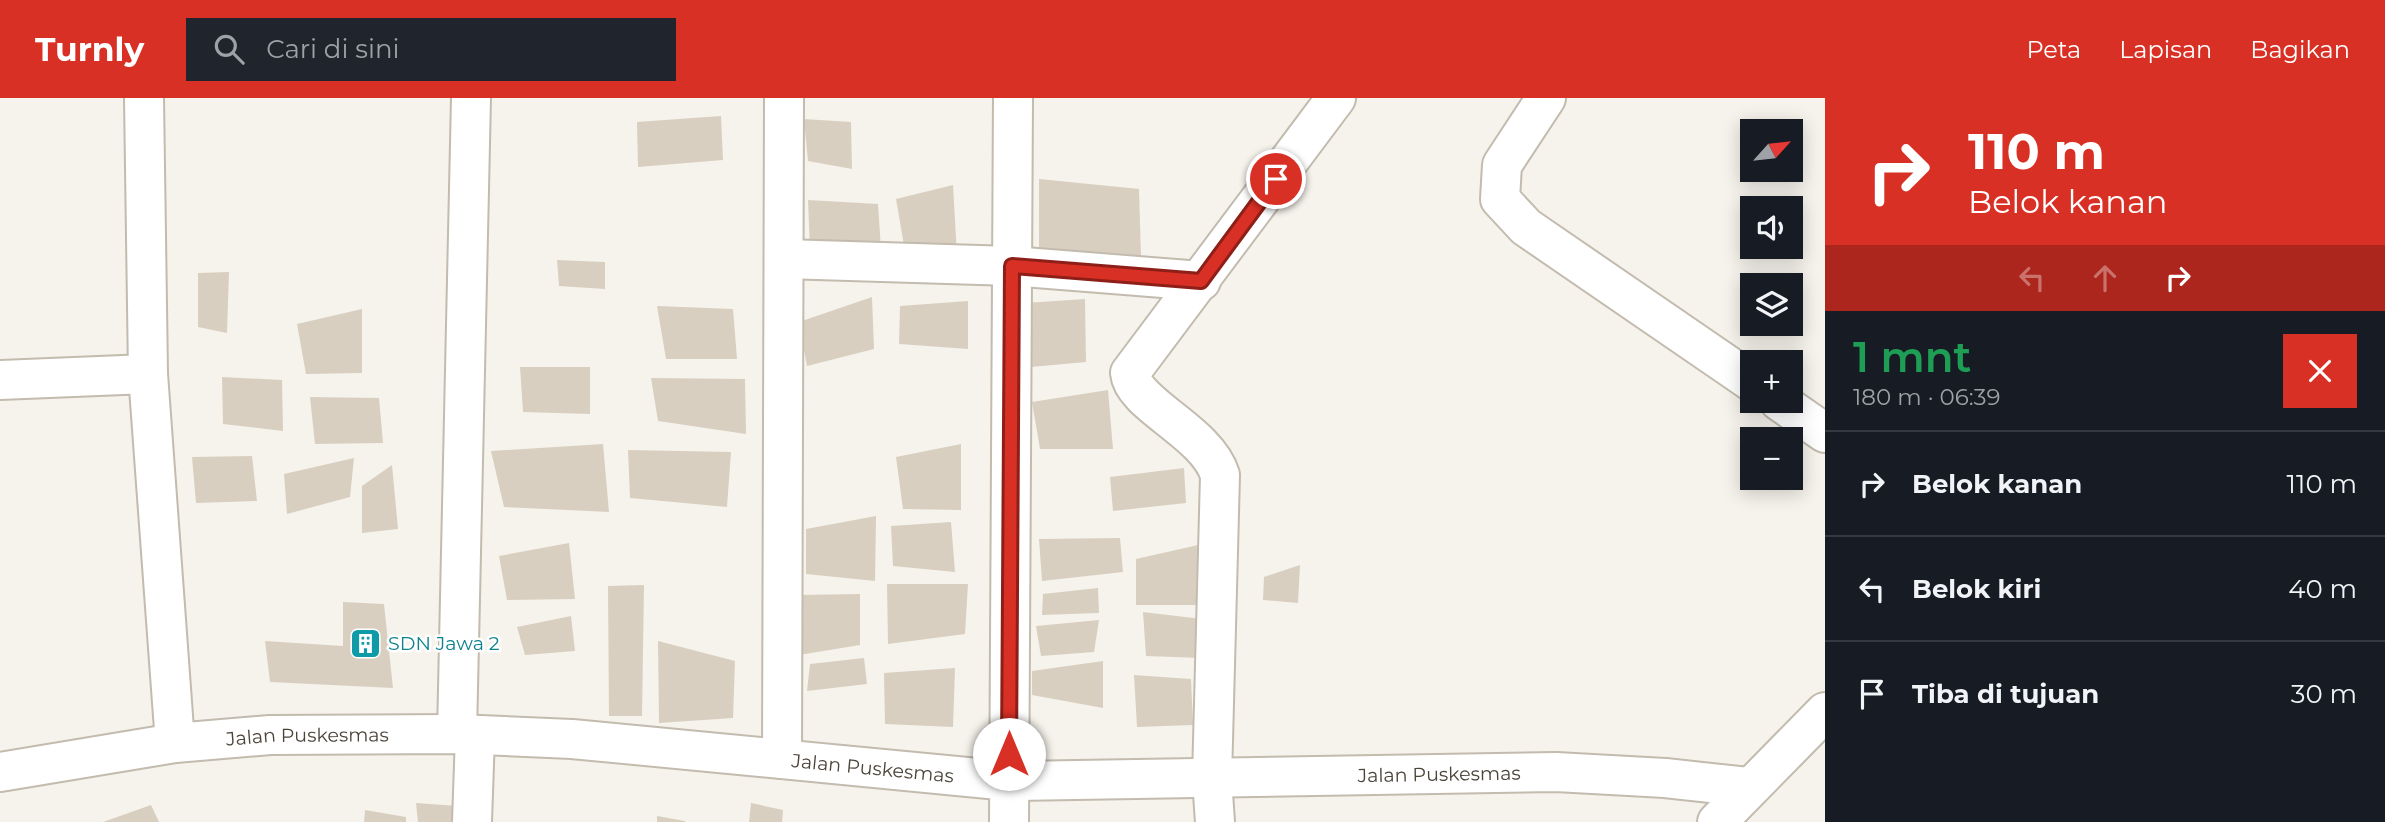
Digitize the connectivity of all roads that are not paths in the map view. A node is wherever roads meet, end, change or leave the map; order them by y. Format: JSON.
{"nodes":[{"id":1,"x":144,"y":98,"type":"edge"},
{"id":2,"x":471,"y":98,"type":"edge"},
{"id":3,"x":784,"y":98,"type":"edge"},
{"id":4,"x":1013,"y":98,"type":"edge"},
{"id":5,"x":1336,"y":98,"type":"edge"},
{"id":6,"x":1546,"y":98,"type":"edge"},
{"id":7,"x":784,"y":259,"type":"junction"},
{"id":8,"x":1012,"y":266,"type":"junction"},
{"id":9,"x":1201,"y":281,"type":"junction"},
{"id":10,"x":148,"y":374,"type":"junction"},
{"id":11,"x":1740,"y":374,"type":"edge"},
{"id":12,"x":0,"y":380,"type":"edge"},
{"id":13,"x":1796,"y":413,"type":"edge"},
{"id":14,"x":1825,"y":433,"type":"edge"},
{"id":15,"x":1825,"y":712,"type":"edge"},
{"id":16,"x":466,"y":734,"type":"junction"},
{"id":17,"x":175,"y":743,"type":"junction"},
{"id":18,"x":782,"y":759,"type":"junction"},
{"id":19,"x":0,"y":772,"type":"edge"},
{"id":20,"x":1212,"y":779,"type":"junction"},
{"id":21,"x":1009,"y":781,"type":"junction"},
{"id":22,"x":1748,"y":787,"type":"junction"},
{"id":23,"x":472,"y":822,"type":"edge"},
{"id":24,"x":1009,"y":822,"type":"edge"},
{"id":25,"x":1215,"y":822,"type":"edge"},
{"id":26,"x":1717,"y":822,"type":"edge"}],
"edges":[{"from":1,"to":10,"type":"street"},
{"from":2,"to":16,"type":"street"},
{"from":3,"to":7,"type":"street"},
{"from":4,"to":8,"type":"street"},
{"from":5,"to":9,"type":"street"},
{"from":6,"to":11,"type":"street"},
{"from":7,"to":8,"type":"street"},
{"from":7,"to":18,"type":"street"},
{"from":8,"to":9,"type":"street"},
{"from":8,"to":21,"type":"street"},
{"from":9,"to":20,"type":"street"},
{"from":10,"to":12,"type":"street"},
{"from":10,"to":17,"type":"street"},
{"from":13,"to":14,"type":"street"},
{"from":15,"to":22,"type":"street"},
{"from":16,"to":17,"type":"street","name":"Jalan Puskesmas"},
{"from":16,"to":18,"type":"street","name":"Jalan Puskesmas"},
{"from":16,"to":23,"type":"street"},
{"from":17,"to":19,"type":"street","name":"Jalan Puskesmas"},
{"from":18,"to":21,"type":"street","name":"Jalan Puskesmas"},
{"from":20,"to":21,"type":"street","name":"Jalan Puskesmas"},
{"from":20,"to":22,"type":"street","name":"Jalan Puskesmas"},
{"from":20,"to":25,"type":"street"},
{"from":21,"to":24,"type":"street"},
{"from":22,"to":26,"type":"street"}]}
